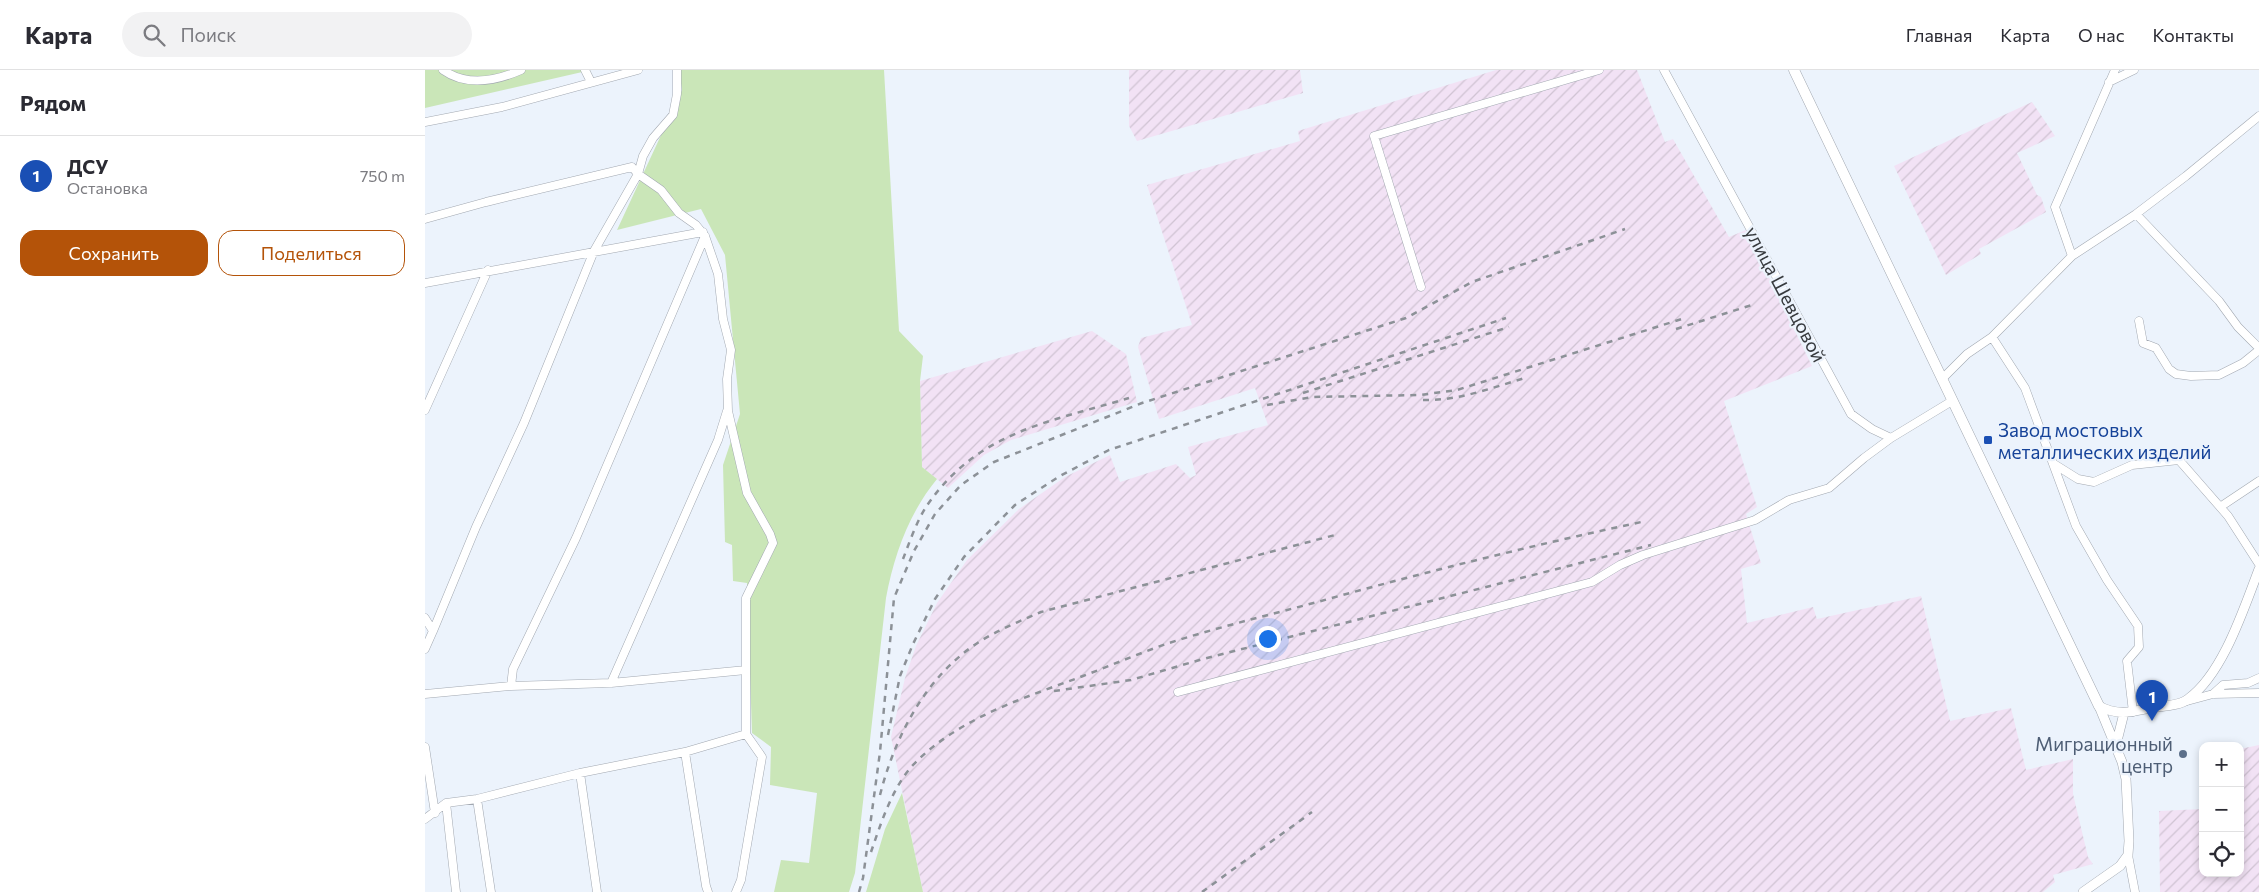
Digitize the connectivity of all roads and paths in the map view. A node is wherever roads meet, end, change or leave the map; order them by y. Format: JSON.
{"nodes":[{"id":1,"x":443,"y":70,"type":"edge"},
{"id":2,"x":521,"y":70,"type":"edge"},
{"id":3,"x":585,"y":70,"type":"edge"},
{"id":4,"x":638,"y":70,"type":"edge"},
{"id":5,"x":677,"y":70,"type":"edge"},
{"id":6,"x":1599,"y":70,"type":"edge"},
{"id":7,"x":1664,"y":70,"type":"edge"},
{"id":8,"x":1795,"y":70,"type":"edge"},
{"id":9,"x":2115,"y":70,"type":"edge"},
{"id":10,"x":2134,"y":70,"type":"edge"},
{"id":11,"x":591,"y":82,"type":"junction"},
{"id":12,"x":2109,"y":82,"type":"junction"},
{"id":13,"x":2259,"y":116,"type":"edge"},
{"id":14,"x":425,"y":122,"type":"edge"},
{"id":15,"x":638,"y":174,"type":"junction"},
{"id":16,"x":2136,"y":214,"type":"junction"},
{"id":17,"x":425,"y":219,"type":"edge"},
{"id":18,"x":704,"y":234,"type":"junction"},
{"id":19,"x":594,"y":252,"type":"junction"},
{"id":20,"x":2072,"y":256,"type":"junction"},
{"id":21,"x":487,"y":270,"type":"junction"},
{"id":22,"x":425,"y":283,"type":"edge"},
{"id":23,"x":1421,"y":287,"type":"dead end"},
{"id":24,"x":2139,"y":321,"type":"dead end"},
{"id":25,"x":1992,"y":337,"type":"junction"},
{"id":26,"x":2259,"y":349,"type":"edge"},
{"id":27,"x":1942,"y":379,"type":"junction"},
{"id":28,"x":1952,"y":401,"type":"junction"},
{"id":29,"x":425,"y":410,"type":"edge"},
{"id":30,"x":727,"y":411,"type":"junction"},
{"id":31,"x":1891,"y":438,"type":"junction"},
{"id":32,"x":2054,"y":464,"type":"junction"},
{"id":33,"x":2259,"y":481,"type":"edge"},
{"id":34,"x":2220,"y":508,"type":"junction"},
{"id":35,"x":2259,"y":564,"type":"edge"},
{"id":36,"x":2259,"y":569,"type":"edge"},
{"id":37,"x":425,"y":618,"type":"edge"},
{"id":38,"x":433,"y":631,"type":"junction"},
{"id":39,"x":425,"y":649,"type":"edge"},
{"id":40,"x":745,"y":670,"type":"junction"},
{"id":41,"x":2259,"y":678,"type":"edge"},
{"id":42,"x":611,"y":683,"type":"junction"},
{"id":43,"x":511,"y":686,"type":"junction"},
{"id":44,"x":1179,"y":692,"type":"dead end"},
{"id":45,"x":2259,"y":693,"type":"edge"},
{"id":46,"x":425,"y":694,"type":"edge"},
{"id":47,"x":2213,"y":694,"type":"junction"},
{"id":48,"x":2187,"y":701,"type":"junction"},
{"id":49,"x":2099,"y":706,"type":"junction"},
{"id":50,"x":2129,"y":713,"type":"junction"},
{"id":51,"x":746,"y":734,"type":"junction"},
{"id":52,"x":2116,"y":746,"type":"junction"},
{"id":53,"x":425,"y":747,"type":"edge"},
{"id":54,"x":685,"y":752,"type":"junction"},
{"id":55,"x":580,"y":773,"type":"junction"},
{"id":56,"x":477,"y":799,"type":"junction"},
{"id":57,"x":446,"y":803,"type":"junction"},
{"id":58,"x":435,"y":813,"type":"junction"},
{"id":59,"x":425,"y":819,"type":"edge"},
{"id":60,"x":2128,"y":856,"type":"junction"},
{"id":61,"x":456,"y":892,"type":"edge"},
{"id":62,"x":491,"y":892,"type":"edge"},
{"id":63,"x":597,"y":892,"type":"edge"},
{"id":64,"x":708,"y":892,"type":"edge"},
{"id":65,"x":736,"y":892,"type":"edge"},
{"id":66,"x":2083,"y":892,"type":"edge"},
{"id":67,"x":2135,"y":892,"type":"edge"}],
"edges":[{"from":1,"to":2,"type":"street"},
{"from":3,"to":11,"type":"street"},
{"from":4,"to":11,"type":"street"},
{"from":5,"to":15,"type":"street"},
{"from":6,"to":23,"type":"street"},
{"from":7,"to":31,"type":"street","name":"улица Шевцовой"},
{"from":8,"to":27,"type":"main road"},
{"from":9,"to":12,"type":"street"},
{"from":10,"to":12,"type":"street"},
{"from":11,"to":14,"type":"street"},
{"from":12,"to":20,"type":"street"},
{"from":13,"to":16,"type":"street"},
{"from":15,"to":17,"type":"street"},
{"from":15,"to":18,"type":"street"},
{"from":15,"to":19,"type":"street"},
{"from":16,"to":20,"type":"street"},
{"from":16,"to":26,"type":"street"},
{"from":18,"to":19,"type":"street"},
{"from":18,"to":30,"type":"street"},
{"from":18,"to":43,"type":"street"},
{"from":19,"to":21,"type":"street"},
{"from":19,"to":38,"type":"street"},
{"from":20,"to":25,"type":"street"},
{"from":21,"to":22,"type":"street"},
{"from":21,"to":29,"type":"street"},
{"from":24,"to":26,"type":"street"},
{"from":25,"to":27,"type":"street"},
{"from":25,"to":32,"type":"street"},
{"from":27,"to":28,"type":"main road"},
{"from":28,"to":31,"type":"street"},
{"from":28,"to":49,"type":"main road"},
{"from":30,"to":40,"type":"street"},
{"from":30,"to":42,"type":"street"},
{"from":31,"to":44,"type":"street"},
{"from":32,"to":34,"type":"street"},
{"from":32,"to":50,"type":"street"},
{"from":33,"to":34,"type":"street"},
{"from":34,"to":35,"type":"street"},
{"from":36,"to":48,"type":"street"},
{"from":37,"to":38,"type":"street"},
{"from":38,"to":39,"type":"street"},
{"from":40,"to":42,"type":"street"},
{"from":40,"to":51,"type":"street"},
{"from":41,"to":47,"type":"street"},
{"from":42,"to":43,"type":"street"},
{"from":43,"to":46,"type":"street"},
{"from":45,"to":47,"type":"street"},
{"from":47,"to":48,"type":"street"},
{"from":48,"to":50,"type":"street"},
{"from":49,"to":50,"type":"street"},
{"from":49,"to":52,"type":"street"},
{"from":50,"to":52,"type":"street"},
{"from":51,"to":54,"type":"street"},
{"from":51,"to":65,"type":"street"},
{"from":52,"to":60,"type":"street"},
{"from":53,"to":58,"type":"street"},
{"from":54,"to":55,"type":"street"},
{"from":54,"to":64,"type":"street"},
{"from":55,"to":56,"type":"street"},
{"from":55,"to":63,"type":"street"},
{"from":56,"to":57,"type":"street"},
{"from":56,"to":62,"type":"street"},
{"from":57,"to":58,"type":"street"},
{"from":57,"to":61,"type":"street"},
{"from":58,"to":59,"type":"street"},
{"from":60,"to":66,"type":"street"},
{"from":60,"to":67,"type":"street"}]}
